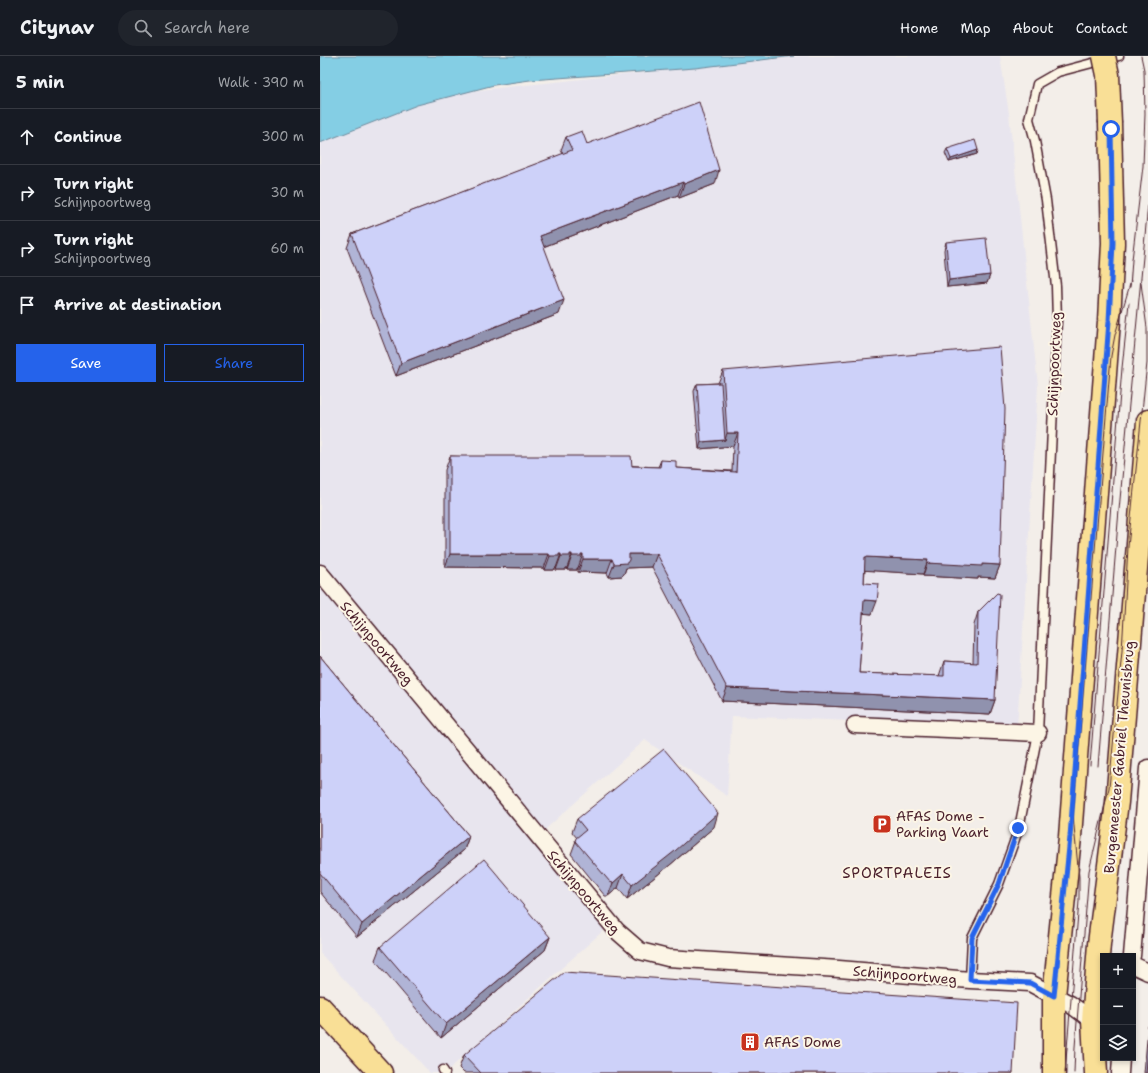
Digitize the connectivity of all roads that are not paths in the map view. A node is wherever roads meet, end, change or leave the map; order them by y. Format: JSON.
{"nodes":[{"id":1,"x":1104,"y":56,"type":"edge"},
{"id":2,"x":1119,"y":56,"type":"edge"},
{"id":3,"x":1148,"y":421,"type":"edge"},
{"id":4,"x":320,"y":573,"type":"edge"},
{"id":5,"x":856,"y":725,"type":"dead end"},
{"id":6,"x":1038,"y":733,"type":"junction"},
{"id":7,"x":1148,"y":768,"type":"edge"},
{"id":8,"x":1132,"y":953,"type":"edge"},
{"id":9,"x":1136,"y":966,"type":"edge"},
{"id":10,"x":1148,"y":972,"type":"edge"},
{"id":11,"x":970,"y":980,"type":"junction"},
{"id":12,"x":1054,"y":996,"type":"junction"},
{"id":13,"x":320,"y":1007,"type":"edge"},
{"id":14,"x":1093,"y":1021,"type":"junction"},
{"id":15,"x":1121,"y":1061,"type":"edge"},
{"id":16,"x":381,"y":1073,"type":"edge"},
{"id":17,"x":1054,"y":1073,"type":"edge"},
{"id":18,"x":1096,"y":1073,"type":"edge"},
{"id":19,"x":1120,"y":1073,"type":"edge"}],
"edges":[{"from":1,"to":12,"type":"main road","bridge":true},
{"from":2,"to":6,"type":"lane","name":"Schijnpoortweg"},
{"from":3,"to":14,"type":"main road","name":"Burgemeester Gabriel Theunisbrug"},
{"from":4,"to":11,"type":"street","name":"Schijnpoortweg"},
{"from":5,"to":6,"type":"street"},
{"from":6,"to":11,"type":"lane","name":"Schijnpoortweg"},
{"from":7,"to":8,"type":"street"},
{"from":9,"to":10,"type":"street"},
{"from":11,"to":12,"type":"street","name":"Schijnpoortweg"},
{"from":12,"to":14,"type":"street","name":"Schijnpoortweg"},
{"from":12,"to":17,"type":"main road"},
{"from":13,"to":16,"type":"main road"},
{"from":14,"to":18,"type":"main road"},
{"from":15,"to":19,"type":"street"}]}
